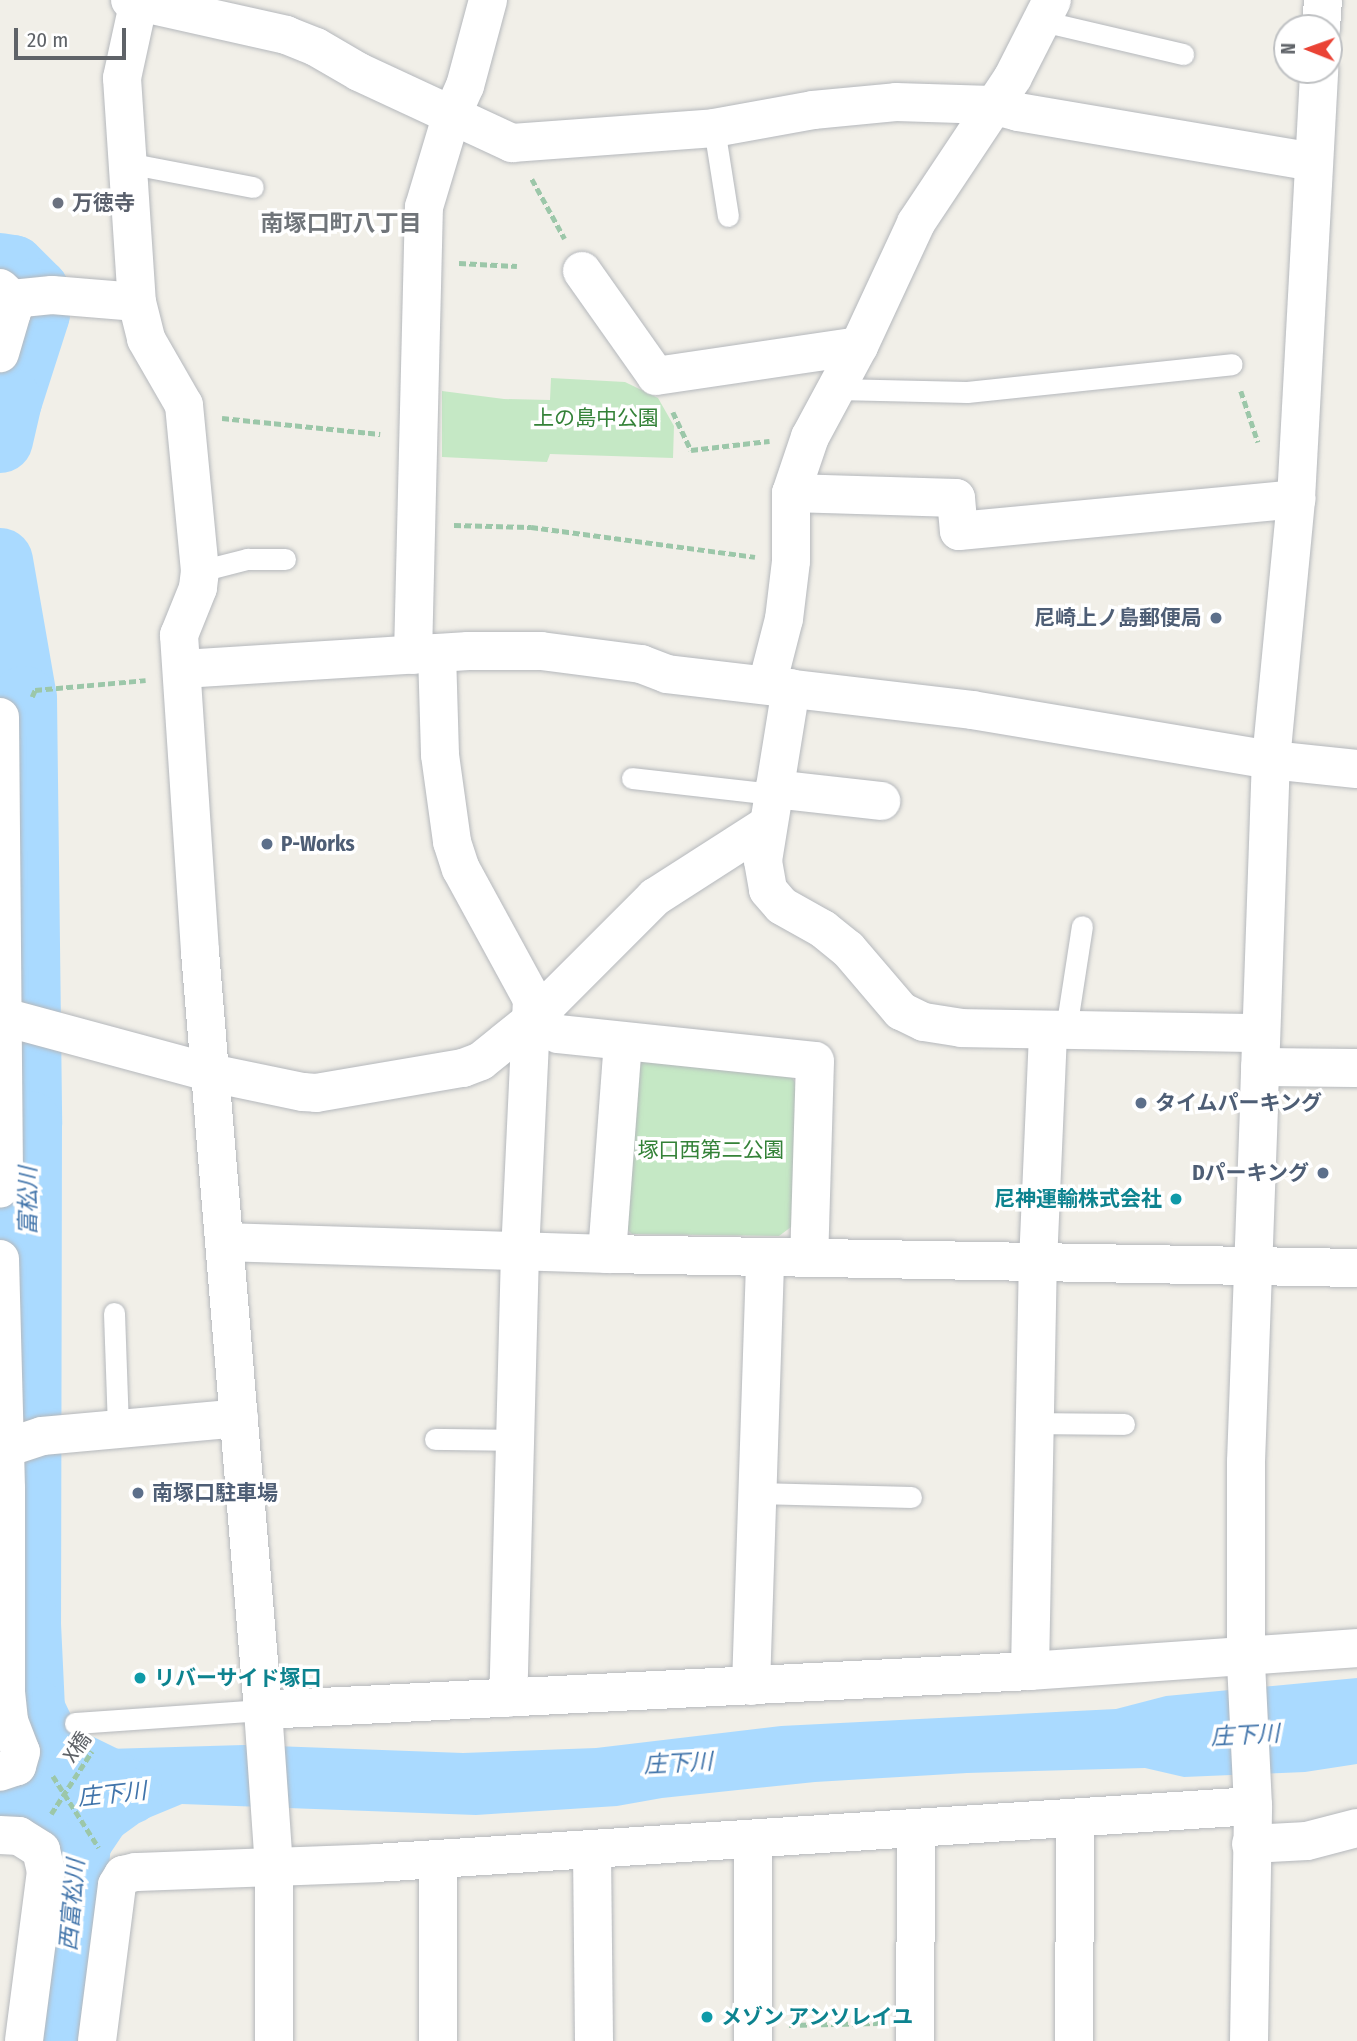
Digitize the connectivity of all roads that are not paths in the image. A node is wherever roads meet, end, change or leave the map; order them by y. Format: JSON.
{"nodes":[{"id":1,"x":488,"y":0,"type":"edge"},
{"id":2,"x":136,"y":1,"type":"edge"},
{"id":3,"x":1047,"y":11,"type":"edge"},
{"id":4,"x":1182,"y":54,"type":"dead end"},
{"id":5,"x":1318,"y":84,"type":"edge"},
{"id":6,"x":992,"y":105,"type":"junction"},
{"id":7,"x":451,"y":117,"type":"junction"},
{"id":8,"x":714,"y":128,"type":"junction"},
{"id":9,"x":1314,"y":162,"type":"junction"},
{"id":10,"x":127,"y":163,"type":"junction"},
{"id":11,"x":253,"y":187,"type":"dead end"},
{"id":12,"x":728,"y":216,"type":"dead end"},
{"id":13,"x":582,"y":271,"type":"road end"},
{"id":14,"x":21,"y":295,"type":"edge"},
{"id":15,"x":136,"y":302,"type":"junction"},
{"id":16,"x":859,"y":346,"type":"junction"},
{"id":17,"x":0,"y":354,"type":"edge"},
{"id":18,"x":1232,"y":364,"type":"road end"},
{"id":19,"x":836,"y":389,"type":"junction"},
{"id":20,"x":791,"y":493,"type":"junction"},
{"id":21,"x":1296,"y":499,"type":"junction"},
{"id":22,"x":285,"y":559,"type":"dead end"},
{"id":23,"x":200,"y":571,"type":"junction"},
{"id":24,"x":425,"y":654,"type":"junction"},
{"id":25,"x":183,"y":673,"type":"junction"},
{"id":26,"x":779,"y":687,"type":"junction"},
{"id":27,"x":0,"y":717,"type":"edge"},
{"id":28,"x":1271,"y":760,"type":"junction"},
{"id":29,"x":1357,"y":769,"type":"edge"},
{"id":30,"x":632,"y":778,"type":"dead end"},
{"id":31,"x":881,"y":801,"type":"dead end"},
{"id":32,"x":771,"y":803,"type":"junction"},
{"id":33,"x":1082,"y":926,"type":"dead end"},
{"id":34,"x":11,"y":1013,"type":"edge"},
{"id":35,"x":533,"y":1019,"type":"junction"},
{"id":36,"x":1057,"y":1030,"type":"junction"},
{"id":37,"x":623,"y":1043,"type":"junction"},
{"id":38,"x":1260,"y":1050,"type":"junction"},
{"id":39,"x":1357,"y":1068,"type":"edge"},
{"id":40,"x":211,"y":1073,"type":"junction"},
{"id":41,"x":0,"y":1189,"type":"edge"},
{"id":42,"x":225,"y":1242,"type":"junction"},
{"id":43,"x":520,"y":1252,"type":"junction"},
{"id":44,"x":607,"y":1254,"type":"junction"},
{"id":45,"x":765,"y":1258,"type":"junction"},
{"id":46,"x":809,"y":1258,"type":"junction"},
{"id":47,"x":0,"y":1259,"type":"edge"},
{"id":48,"x":1038,"y":1263,"type":"junction"},
{"id":49,"x":1253,"y":1267,"type":"junction"},
{"id":50,"x":1357,"y":1268,"type":"edge"},
{"id":51,"x":114,"y":1313,"type":"dead end"},
{"id":52,"x":1,"y":1373,"type":"edge"},
{"id":53,"x":239,"y":1418,"type":"junction"},
{"id":54,"x":1035,"y":1423,"type":"junction"},
{"id":55,"x":1124,"y":1424,"type":"dead end"},
{"id":56,"x":118,"y":1429,"type":"junction"},
{"id":57,"x":435,"y":1439,"type":"dead end"},
{"id":58,"x":515,"y":1440,"type":"junction"},
{"id":59,"x":15,"y":1445,"type":"edge"},
{"id":60,"x":757,"y":1493,"type":"junction"},
{"id":61,"x":911,"y":1497,"type":"dead end"},
{"id":62,"x":1357,"y":1648,"type":"edge"},
{"id":63,"x":1246,"y":1659,"type":"junction"},
{"id":64,"x":1030,"y":1671,"type":"junction"},
{"id":65,"x":751,"y":1686,"type":"junction"},
{"id":66,"x":508,"y":1698,"type":"junction"},
{"id":67,"x":264,"y":1719,"type":"junction"},
{"id":68,"x":75,"y":1723,"type":"dead end"},
{"id":69,"x":0,"y":1772,"type":"edge"},
{"id":70,"x":1251,"y":1799,"type":"junction"},
{"id":71,"x":1075,"y":1818,"type":"junction"},
{"id":72,"x":916,"y":1828,"type":"junction"},
{"id":73,"x":1357,"y":1828,"type":"edge"},
{"id":74,"x":0,"y":1835,"type":"edge"},
{"id":75,"x":753,"y":1839,"type":"junction"},
{"id":76,"x":1251,"y":1844,"type":"junction"},
{"id":77,"x":593,"y":1850,"type":"junction"},
{"id":78,"x":273,"y":1856,"type":"junction"},
{"id":79,"x":438,"y":1859,"type":"junction"},
{"id":80,"x":915,"y":2032,"type":"edge"},
{"id":81,"x":753,"y":2033,"type":"edge"},
{"id":82,"x":24,"y":2041,"type":"edge"},
{"id":83,"x":97,"y":2041,"type":"edge"},
{"id":84,"x":274,"y":2041,"type":"edge"},
{"id":85,"x":438,"y":2041,"type":"edge"},
{"id":86,"x":594,"y":2041,"type":"edge"},
{"id":87,"x":1074,"y":2041,"type":"edge"},
{"id":88,"x":1249,"y":2041,"type":"edge"}],
"edges":[{"from":1,"to":7,"type":"street"},
{"from":2,"to":7,"type":"street"},
{"from":2,"to":10,"type":"street"},
{"from":3,"to":4,"type":"lane"},
{"from":3,"to":6,"type":"street"},
{"from":5,"to":9,"type":"street"},
{"from":6,"to":8,"type":"street"},
{"from":6,"to":9,"type":"street"},
{"from":6,"to":16,"type":"street"},
{"from":7,"to":8,"type":"street"},
{"from":7,"to":24,"type":"street"},
{"from":8,"to":12,"type":"lane"},
{"from":9,"to":21,"type":"street"},
{"from":10,"to":11,"type":"lane"},
{"from":10,"to":15,"type":"street"},
{"from":13,"to":16,"type":"street"},
{"from":14,"to":15,"type":"street"},
{"from":14,"to":17,"type":"street"},
{"from":15,"to":23,"type":"street"},
{"from":16,"to":19,"type":"street"},
{"from":18,"to":19,"type":"lane"},
{"from":19,"to":20,"type":"street"},
{"from":20,"to":21,"type":"street"},
{"from":20,"to":26,"type":"street"},
{"from":21,"to":28,"type":"street"},
{"from":22,"to":23,"type":"lane"},
{"from":23,"to":25,"type":"street"},
{"from":24,"to":25,"type":"street"},
{"from":24,"to":26,"type":"street"},
{"from":24,"to":35,"type":"street"},
{"from":25,"to":40,"type":"street"},
{"from":26,"to":28,"type":"street"},
{"from":26,"to":32,"type":"street"},
{"from":27,"to":34,"type":"street"},
{"from":28,"to":29,"type":"street"},
{"from":28,"to":38,"type":"street"},
{"from":30,"to":32,"type":"lane"},
{"from":31,"to":32,"type":"street"},
{"from":32,"to":35,"type":"street"},
{"from":32,"to":36,"type":"street"},
{"from":33,"to":36,"type":"lane"},
{"from":34,"to":40,"type":"street"},
{"from":34,"to":41,"type":"street"},
{"from":35,"to":37,"type":"street"},
{"from":35,"to":40,"type":"street"},
{"from":35,"to":43,"type":"street"},
{"from":36,"to":38,"type":"street"},
{"from":36,"to":48,"type":"street"},
{"from":37,"to":44,"type":"street"},
{"from":37,"to":46,"type":"street"},
{"from":38,"to":39,"type":"street"},
{"from":38,"to":49,"type":"street"},
{"from":40,"to":42,"type":"street"},
{"from":42,"to":43,"type":"street"},
{"from":42,"to":53,"type":"street"},
{"from":43,"to":44,"type":"street"},
{"from":43,"to":58,"type":"street"},
{"from":44,"to":45,"type":"street"},
{"from":45,"to":46,"type":"street"},
{"from":45,"to":60,"type":"street"},
{"from":46,"to":48,"type":"street"},
{"from":47,"to":52,"type":"street"},
{"from":48,"to":49,"type":"street"},
{"from":48,"to":54,"type":"street"},
{"from":49,"to":50,"type":"street"},
{"from":49,"to":63,"type":"street"},
{"from":51,"to":56,"type":"lane"},
{"from":52,"to":59,"type":"street"},
{"from":53,"to":56,"type":"street"},
{"from":53,"to":67,"type":"street"},
{"from":54,"to":55,"type":"lane"},
{"from":54,"to":64,"type":"street"},
{"from":56,"to":59,"type":"street"},
{"from":57,"to":58,"type":"lane"},
{"from":58,"to":66,"type":"street"},
{"from":59,"to":69,"type":"street"},
{"from":60,"to":61,"type":"lane"},
{"from":60,"to":65,"type":"street"},
{"from":62,"to":63,"type":"street"},
{"from":63,"to":64,"type":"street"},
{"from":63,"to":70,"type":"street"},
{"from":64,"to":65,"type":"street"},
{"from":65,"to":66,"type":"street"},
{"from":66,"to":67,"type":"street"},
{"from":67,"to":68,"type":"lane"},
{"from":67,"to":78,"type":"street"},
{"from":70,"to":71,"type":"street"},
{"from":70,"to":76,"type":"street"},
{"from":71,"to":72,"type":"street"},
{"from":71,"to":87,"type":"street"},
{"from":72,"to":75,"type":"street"},
{"from":72,"to":80,"type":"street"},
{"from":73,"to":76,"type":"street"},
{"from":74,"to":82,"type":"street"},
{"from":75,"to":77,"type":"street"},
{"from":75,"to":81,"type":"street"},
{"from":76,"to":88,"type":"street"},
{"from":77,"to":79,"type":"street"},
{"from":77,"to":86,"type":"street"},
{"from":78,"to":79,"type":"street"},
{"from":78,"to":83,"type":"street"},
{"from":78,"to":84,"type":"street"},
{"from":79,"to":85,"type":"street"}]}
